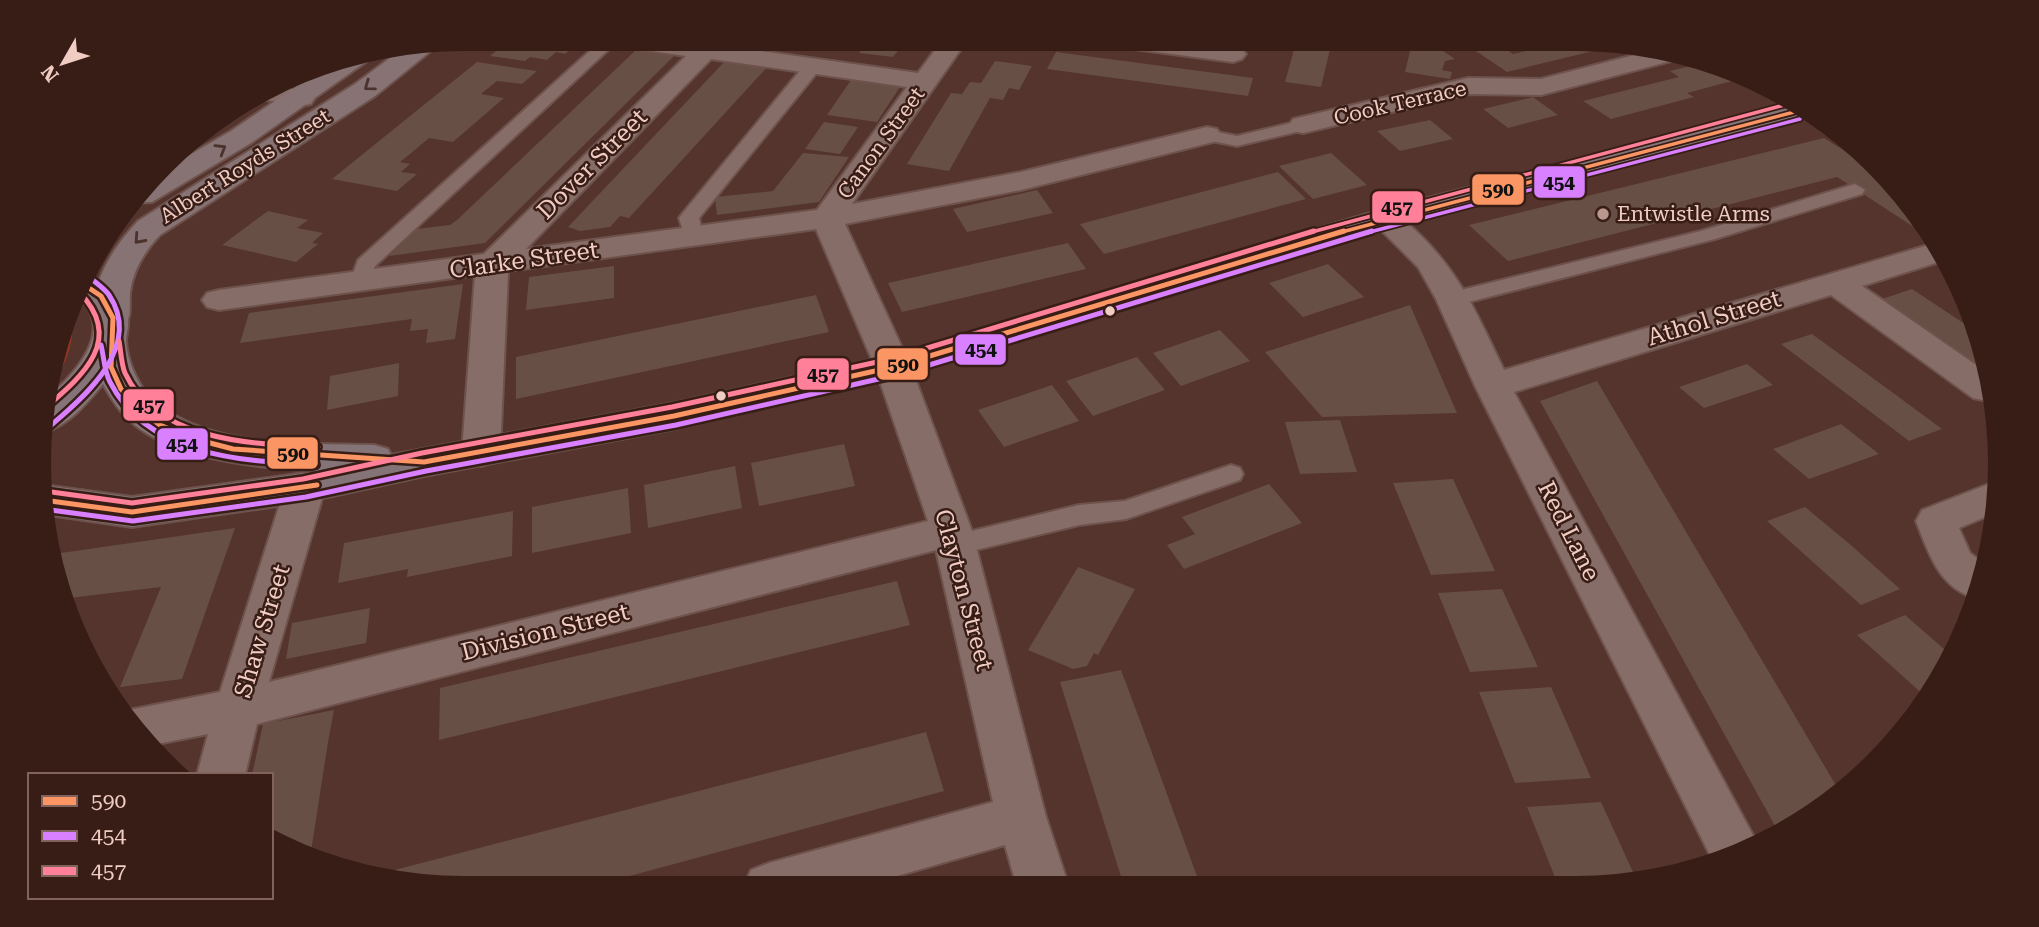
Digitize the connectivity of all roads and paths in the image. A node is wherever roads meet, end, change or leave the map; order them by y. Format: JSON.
{"nodes":[{"id":1,"x":598,"y":51,"type":"edge"},
{"id":2,"x":711,"y":51,"type":"edge"},
{"id":3,"x":736,"y":51,"type":"edge"},
{"id":4,"x":947,"y":51,"type":"edge"},
{"id":5,"x":1212,"y":51,"type":"edge"},
{"id":6,"x":412,"y":54,"type":"edge"},
{"id":7,"x":1233,"y":54,"type":"dead end"},
{"id":8,"x":1651,"y":58,"type":"edge"},
{"id":9,"x":813,"y":66,"type":"junction"},
{"id":10,"x":338,"y":71,"type":"edge"},
{"id":11,"x":925,"y":82,"type":"junction"},
{"id":12,"x":279,"y":94,"type":"edge"},
{"id":13,"x":301,"y":98,"type":"junction"},
{"id":14,"x":1793,"y":112,"type":"edge"},
{"id":15,"x":1303,"y":125,"type":"joint"},
{"id":16,"x":1207,"y":135,"type":"joint"},
{"id":17,"x":159,"y":185,"type":"edge"},
{"id":18,"x":1855,"y":190,"type":"dead end"},
{"id":19,"x":827,"y":218,"type":"junction"},
{"id":20,"x":1385,"y":219,"type":"junction"},
{"id":21,"x":693,"y":236,"type":"junction"},
{"id":22,"x":1931,"y":254,"type":"edge"},
{"id":23,"x":492,"y":265,"type":"junction"},
{"id":24,"x":360,"y":282,"type":"junction"},
{"id":25,"x":1834,"y":282,"type":"junction"},
{"id":26,"x":90,"y":288,"type":"edge"},
{"id":27,"x":1452,"y":299,"type":"junction"},
{"id":28,"x":219,"y":300,"type":"dead end"},
{"id":29,"x":111,"y":330,"type":"junction"},
{"id":30,"x":893,"y":367,"type":"junction"},
{"id":31,"x":1980,"y":385,"type":"edge"},
{"id":32,"x":1493,"y":386,"type":"junction"},
{"id":33,"x":54,"y":412,"type":"edge"},
{"id":34,"x":481,"y":452,"type":"junction"},
{"id":35,"x":424,"y":462,"type":"junction"},
{"id":36,"x":1231,"y":474,"type":"dead end"},
{"id":37,"x":305,"y":488,"type":"junction"},
{"id":38,"x":1986,"y":500,"type":"edge"},
{"id":39,"x":53,"y":505,"type":"edge"},
{"id":40,"x":953,"y":538,"type":"junction"},
{"id":41,"x":1972,"y":578,"type":"edge"},
{"id":42,"x":238,"y":709,"type":"junction"},
{"id":43,"x":145,"y":726,"type":"edge"},
{"id":44,"x":222,"y":773,"type":"edge"},
{"id":45,"x":1021,"y":817,"type":"junction"},
{"id":46,"x":1732,"y":846,"type":"edge"},
{"id":47,"x":812,"y":876,"type":"edge"},
{"id":48,"x":1040,"y":876,"type":"edge"}],
"edges":[{"from":1,"to":24,"type":"lane"},
{"from":2,"to":23,"type":"street","name":"Dover Street"},
{"from":3,"to":9,"type":"street"},
{"from":4,"to":11,"type":"street","name":"Canon Street"},
{"from":5,"to":7,"type":"street"},
{"from":6,"to":29,"type":"main road","name":"Albert Royds Street","one_way":true},
{"from":8,"to":15,"type":"street","name":"Cook Terrace"},
{"from":9,"to":11,"type":"street"},
{"from":9,"to":21,"type":"lane"},
{"from":10,"to":13,"type":"main road","name":"Albert Royds Street"},
{"from":11,"to":19,"type":"street","name":"Canon Street"},
{"from":12,"to":13,"type":"street"},
{"from":17,"to":13,"type":"main road","name":"Albert Royds Street","one_way":true},
{"from":14,"to":20,"type":"highway"},
{"from":15,"to":16,"type":"lane"},
{"from":16,"to":19,"type":"street","name":"Clarke Street"},
{"from":18,"to":27,"type":"lane"},
{"from":19,"to":21,"type":"street","name":"Clarke Street"},
{"from":19,"to":30,"type":"street","name":"Canon Street"},
{"from":20,"to":27,"type":"street","name":"Red Lane"},
{"from":20,"to":30,"type":"highway"},
{"from":21,"to":23,"type":"street","name":"Clarke Street"},
{"from":22,"to":25,"type":"street","name":"Athol Street"},
{"from":23,"to":24,"type":"street","name":"Clarke Street"},
{"from":23,"to":34,"type":"street"},
{"from":24,"to":28,"type":"street","name":"Clarke Street"},
{"from":25,"to":31,"type":"street"},
{"from":25,"to":32,"type":"street","name":"Athol Street"},
{"from":26,"to":29,"type":"highway"},
{"from":27,"to":32,"type":"street","name":"Red Lane"},
{"from":29,"to":33,"type":"highway"},
{"from":29,"to":35,"type":"highway"},
{"from":30,"to":34,"type":"highway"},
{"from":30,"to":40,"type":"street","name":"Clayton Street"},
{"from":32,"to":46,"type":"street","name":"Red Lane"},
{"from":34,"to":35,"type":"highway"},
{"from":35,"to":37,"type":"highway"},
{"from":36,"to":40,"type":"lane"},
{"from":37,"to":39,"type":"highway"},
{"from":37,"to":42,"type":"street","name":"Shaw Street"},
{"from":38,"to":41,"type":"street"},
{"from":40,"to":42,"type":"street","name":"Division Street"},
{"from":40,"to":45,"type":"street","name":"Clayton Street"},
{"from":42,"to":43,"type":"street","name":"Division Street"},
{"from":42,"to":44,"type":"street","name":"Shaw Street"},
{"from":45,"to":47,"type":"street"},
{"from":45,"to":48,"type":"street","name":"Clayton Street"}]}
